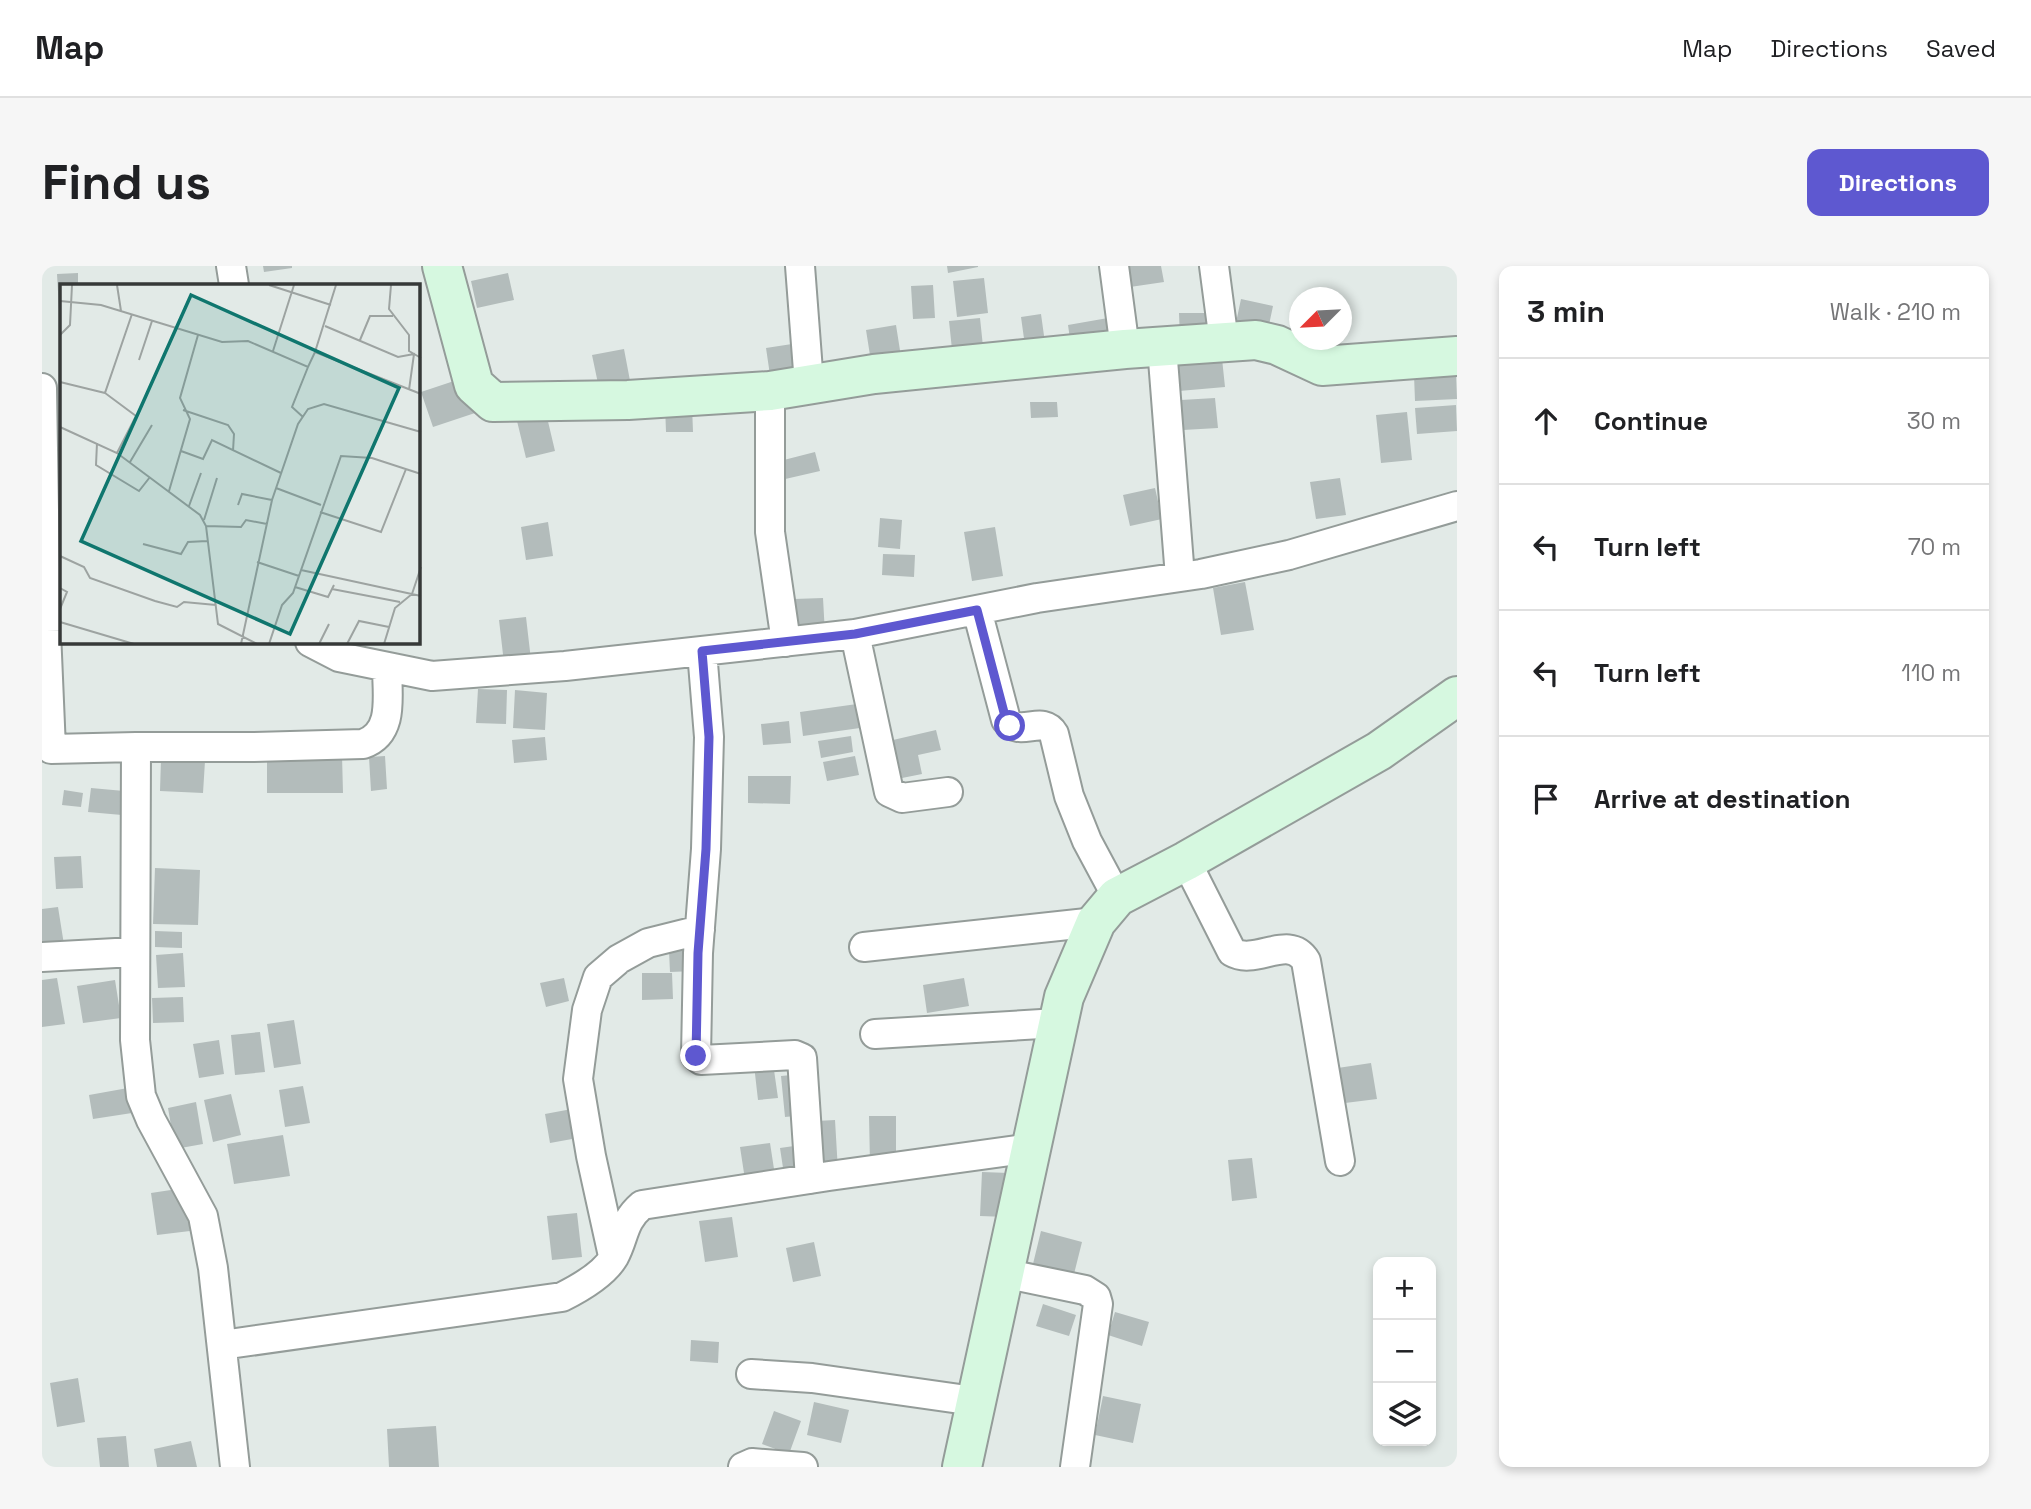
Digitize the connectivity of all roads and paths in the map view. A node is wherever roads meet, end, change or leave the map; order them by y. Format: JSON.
{"nodes":[{"id":1,"x":231,"y":266,"type":"edge"},
{"id":2,"x":442,"y":266,"type":"edge"},
{"id":3,"x":800,"y":266,"type":"edge"},
{"id":4,"x":1114,"y":266,"type":"edge"},
{"id":5,"x":1214,"y":266,"type":"edge"},
{"id":6,"x":234,"y":284,"type":"edge"},
{"id":7,"x":1224,"y":342,"type":"junction"},
{"id":8,"x":1144,"y":348,"type":"junction"},
{"id":9,"x":1457,"y":356,"type":"edge"},
{"id":10,"x":809,"y":384,"type":"junction"},
{"id":11,"x":42,"y":388,"type":"edge"},
{"id":12,"x":770,"y":391,"type":"junction"},
{"id":13,"x":1457,"y":506,"type":"edge"},
{"id":14,"x":1180,"y":577,"type":"junction"},
{"id":15,"x":977,"y":610,"type":"junction"},
{"id":16,"x":855,"y":634,"type":"junction"},
{"id":17,"x":786,"y":642,"type":"junction"},
{"id":18,"x":314,"y":644,"type":"edge"},
{"id":19,"x":702,"y":651,"type":"junction"},
{"id":20,"x":387,"y":667,"type":"junction"},
{"id":21,"x":1457,"y":696,"type":"edge"},
{"id":22,"x":136,"y":747,"type":"junction"},
{"id":23,"x":46,"y":749,"type":"edge"},
{"id":24,"x":948,"y":792,"type":"dead end"},
{"id":25,"x":1186,"y":861,"type":"junction"},
{"id":26,"x":1106,"y":910,"type":"junction"},
{"id":27,"x":700,"y":930,"type":"junction"},
{"id":28,"x":864,"y":947,"type":"dead end"},
{"id":29,"x":134,"y":952,"type":"junction"},
{"id":30,"x":42,"y":957,"type":"edge"},
{"id":31,"x":1058,"y":1023,"type":"junction"},
{"id":32,"x":875,"y":1034,"type":"dead end"},
{"id":33,"x":1031,"y":1148,"type":"junction"},
{"id":34,"x":1340,"y":1161,"type":"dead end"},
{"id":35,"x":810,"y":1179,"type":"junction"},
{"id":36,"x":613,"y":1259,"type":"junction"},
{"id":37,"x":1003,"y":1273,"type":"junction"},
{"id":38,"x":222,"y":1345,"type":"junction"},
{"id":39,"x":751,"y":1374,"type":"dead end"},
{"id":40,"x":974,"y":1401,"type":"junction"},
{"id":41,"x":235,"y":1467,"type":"edge"},
{"id":42,"x":743,"y":1467,"type":"edge"},
{"id":43,"x":803,"y":1467,"type":"edge"},
{"id":44,"x":962,"y":1467,"type":"edge"},
{"id":45,"x":1075,"y":1467,"type":"edge"}],
"edges":[{"from":1,"to":6,"type":"street"},
{"from":2,"to":12,"type":"street"},
{"from":3,"to":10,"type":"street"},
{"from":4,"to":8,"type":"street"},
{"from":5,"to":7,"type":"street"},
{"from":7,"to":8,"type":"street"},
{"from":7,"to":9,"type":"street"},
{"from":8,"to":10,"type":"street"},
{"from":8,"to":14,"type":"street"},
{"from":10,"to":12,"type":"street"},
{"from":11,"to":23,"type":"street"},
{"from":12,"to":17,"type":"street"},
{"from":13,"to":14,"type":"street"},
{"from":14,"to":15,"type":"street"},
{"from":15,"to":16,"type":"street"},
{"from":15,"to":26,"type":"street"},
{"from":16,"to":17,"type":"street"},
{"from":16,"to":24,"type":"street"},
{"from":17,"to":19,"type":"street"},
{"from":18,"to":20,"type":"street"},
{"from":19,"to":20,"type":"street"},
{"from":19,"to":27,"type":"street"},
{"from":20,"to":22,"type":"street"},
{"from":21,"to":25,"type":"street"},
{"from":22,"to":23,"type":"street"},
{"from":22,"to":29,"type":"street"},
{"from":25,"to":26,"type":"street"},
{"from":25,"to":34,"type":"street"},
{"from":26,"to":28,"type":"street"},
{"from":26,"to":31,"type":"street"},
{"from":27,"to":35,"type":"street"},
{"from":27,"to":36,"type":"street"},
{"from":29,"to":30,"type":"street"},
{"from":29,"to":38,"type":"street"},
{"from":31,"to":32,"type":"street"},
{"from":31,"to":33,"type":"street"},
{"from":33,"to":35,"type":"street"},
{"from":33,"to":37,"type":"street"},
{"from":35,"to":36,"type":"street"},
{"from":36,"to":38,"type":"street"},
{"from":37,"to":40,"type":"street"},
{"from":37,"to":45,"type":"street"},
{"from":38,"to":41,"type":"street"},
{"from":39,"to":40,"type":"street"},
{"from":40,"to":44,"type":"street"},
{"from":42,"to":43,"type":"street"}]}
